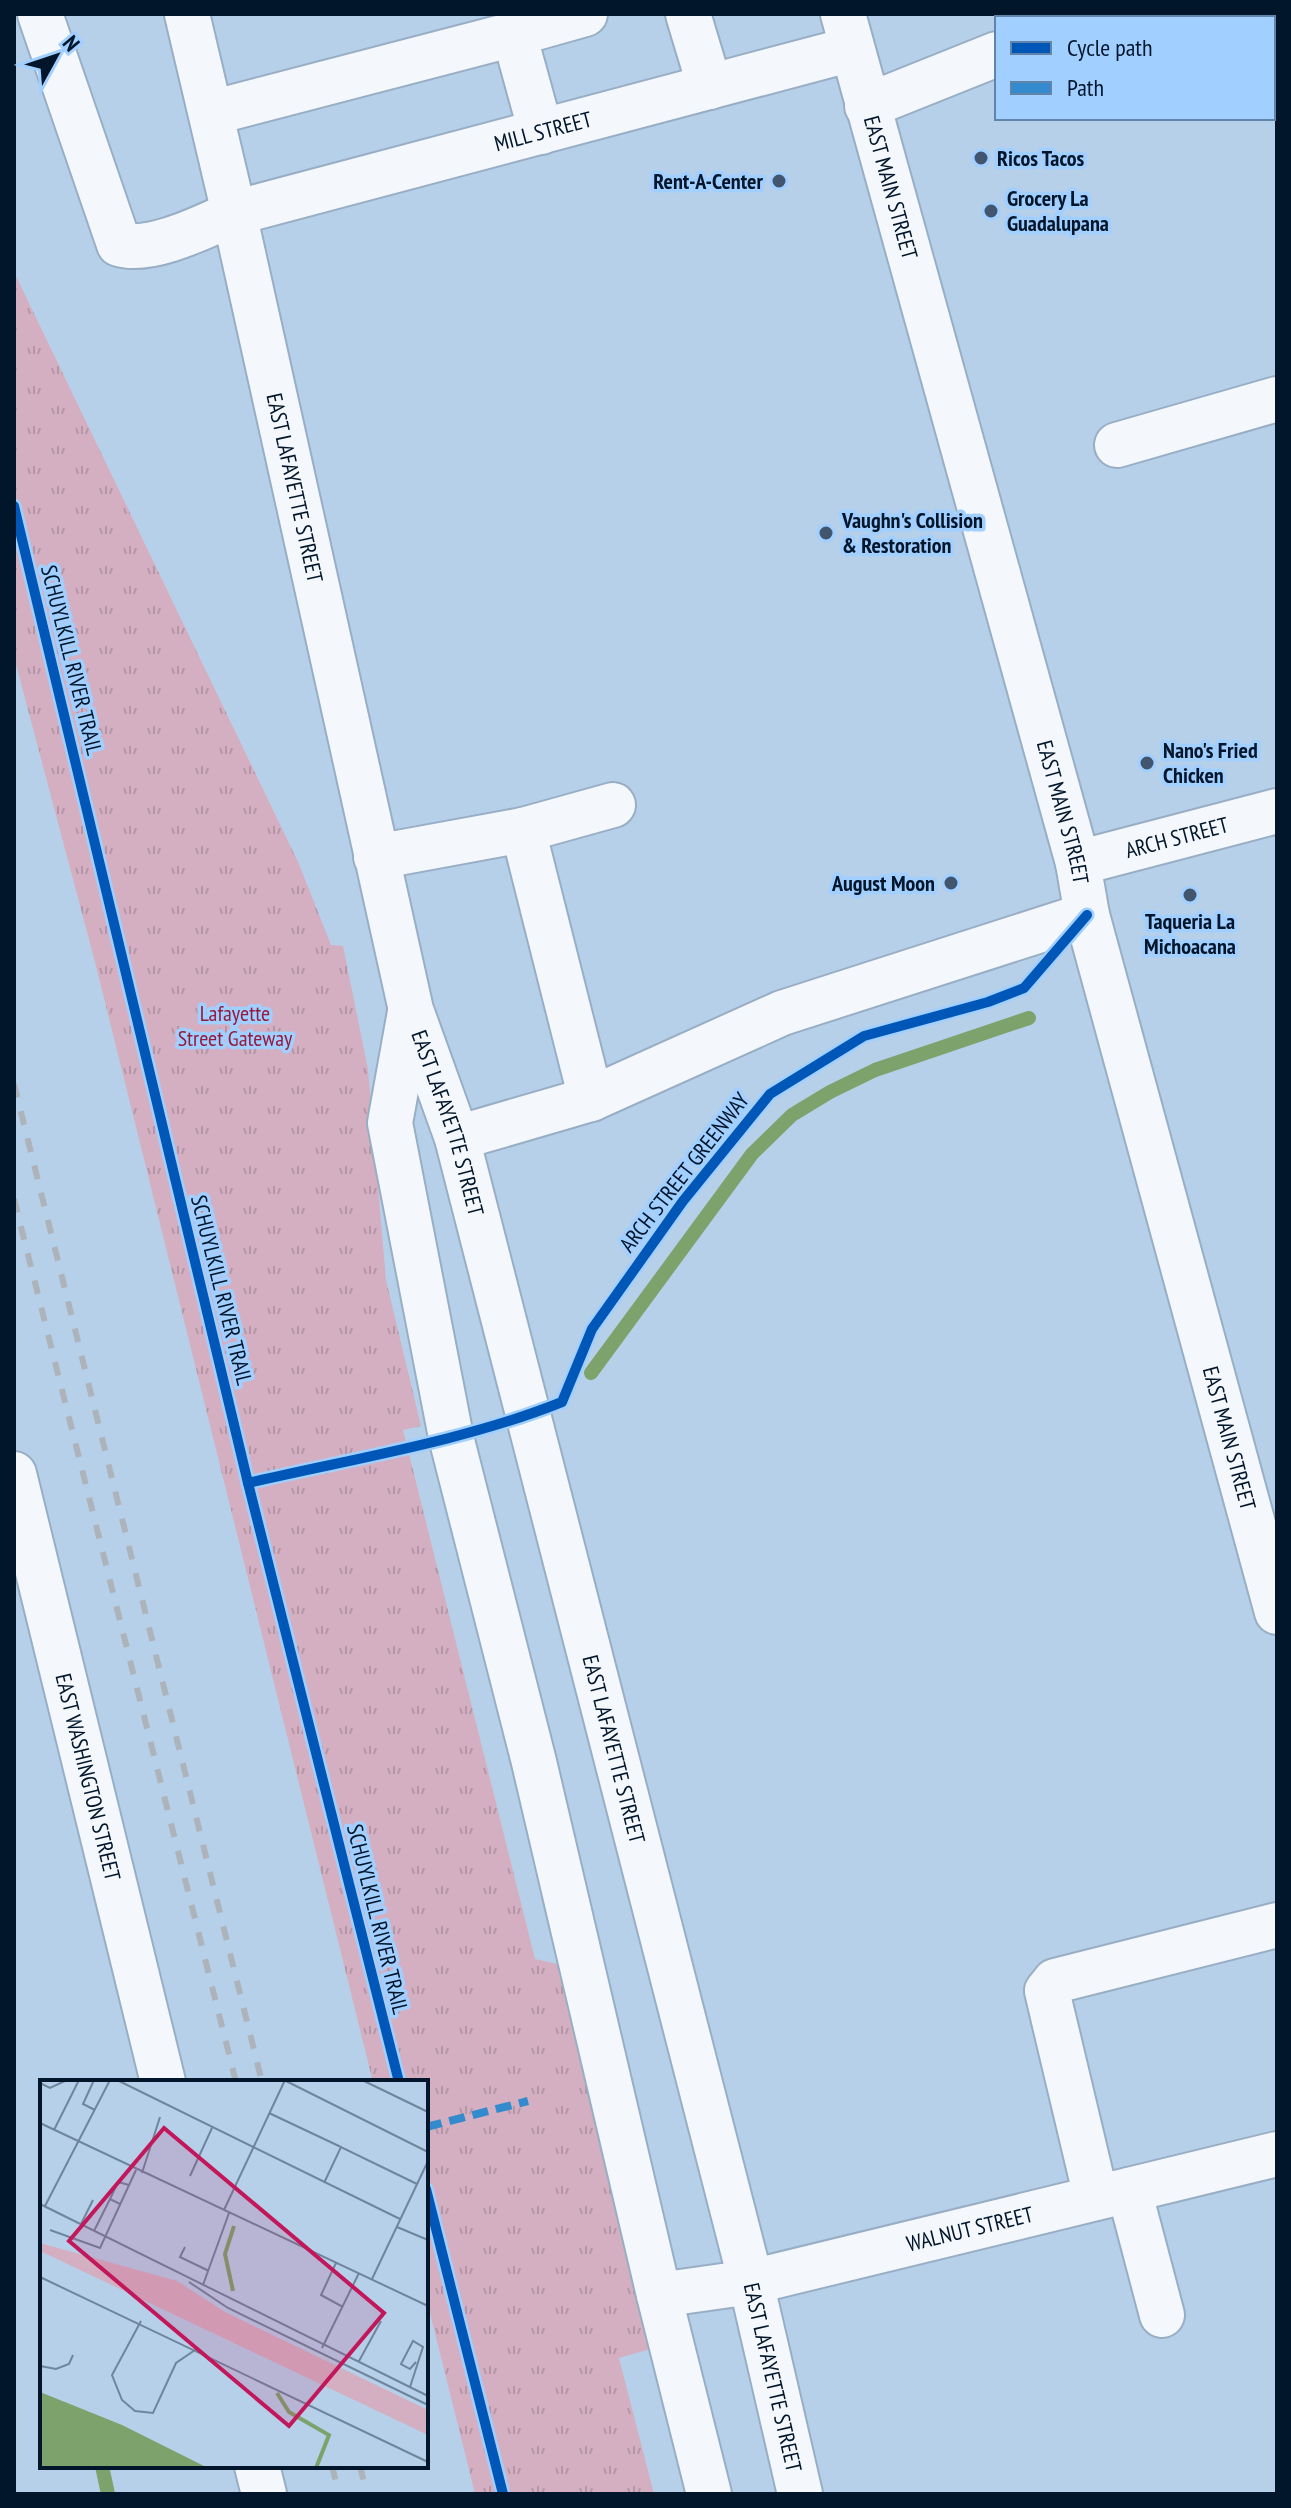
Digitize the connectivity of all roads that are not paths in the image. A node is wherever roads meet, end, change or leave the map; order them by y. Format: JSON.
{"nodes":[{"id":1,"x":40,"y":14,"type":"edge"},
{"id":2,"x":187,"y":14,"type":"edge"},
{"id":3,"x":585,"y":14,"type":"edge"},
{"id":4,"x":688,"y":14,"type":"edge"},
{"id":5,"x":847,"y":32,"type":"edge"},
{"id":6,"x":514,"y":34,"type":"junction"},
{"id":7,"x":995,"y":55,"type":"edge"},
{"id":8,"x":710,"y":87,"type":"junction"},
{"id":9,"x":867,"y":106,"type":"junction"},
{"id":10,"x":211,"y":113,"type":"junction"},
{"id":11,"x":541,"y":132,"type":"junction"},
{"id":12,"x":234,"y":213,"type":"junction"},
{"id":13,"x":1277,"y":399,"type":"edge"},
{"id":14,"x":1117,"y":445,"type":"dead end"},
{"id":15,"x":613,"y":805,"type":"dead end"},
{"id":16,"x":1277,"y":811,"type":"edge"},
{"id":17,"x":523,"y":830,"type":"junction"},
{"id":18,"x":376,"y":857,"type":"junction"},
{"id":19,"x":1078,"y":863,"type":"junction"},
{"id":20,"x":1087,"y":915,"type":"junction"},
{"id":21,"x":411,"y":1010,"type":"junction"},
{"id":22,"x":591,"y":1099,"type":"junction"},
{"id":23,"x":457,"y":1138,"type":"junction"},
{"id":24,"x":14,"y":1474,"type":"edge"},
{"id":25,"x":1277,"y":1612,"type":"edge"},
{"id":26,"x":1277,"y":1925,"type":"edge"},
{"id":27,"x":163,"y":2080,"type":"edge"},
{"id":28,"x":1277,"y":2154,"type":"edge"},
{"id":29,"x":1113,"y":2194,"type":"junction"},
{"id":30,"x":751,"y":2282,"type":"junction"},
{"id":31,"x":659,"y":2295,"type":"junction"},
{"id":32,"x":1162,"y":2315,"type":"dead end"},
{"id":33,"x":258,"y":2468,"type":"edge"},
{"id":34,"x":264,"y":2494,"type":"edge"},
{"id":35,"x":709,"y":2494,"type":"edge"},
{"id":36,"x":800,"y":2494,"type":"edge"}],
"edges":[{"from":1,"to":12,"type":"street","name":"MILL STREET"},
{"from":2,"to":10,"type":"street","name":"EAST LAFAYETTE STREET"},
{"from":3,"to":6,"type":"street"},
{"from":4,"to":8,"type":"street"},
{"from":5,"to":8,"type":"street","name":"MILL STREET"},
{"from":5,"to":9,"type":"street","name":"EAST MAIN STREET"},
{"from":6,"to":10,"type":"street"},
{"from":6,"to":11,"type":"street"},
{"from":7,"to":9,"type":"street"},
{"from":8,"to":11,"type":"street","name":"MILL STREET"},
{"from":9,"to":19,"type":"street","name":"EAST MAIN STREET"},
{"from":10,"to":12,"type":"street","name":"EAST LAFAYETTE STREET"},
{"from":11,"to":12,"type":"street","name":"MILL STREET"},
{"from":12,"to":18,"type":"street","name":"EAST LAFAYETTE STREET"},
{"from":13,"to":14,"type":"street"},
{"from":15,"to":17,"type":"street"},
{"from":16,"to":19,"type":"street","name":"ARCH STREET"},
{"from":17,"to":18,"type":"street"},
{"from":17,"to":22,"type":"street"},
{"from":18,"to":21,"type":"street","name":"EAST LAFAYETTE STREET"},
{"from":19,"to":20,"type":"street","name":"EAST MAIN STREET"},
{"from":20,"to":22,"type":"street"},
{"from":20,"to":25,"type":"street","name":"EAST MAIN STREET"},
{"from":21,"to":23,"type":"street","name":"EAST LAFAYETTE STREET"},
{"from":21,"to":31,"type":"street","name":"EAST LAFAYETTE STREET"},
{"from":22,"to":23,"type":"street"},
{"from":23,"to":30,"type":"street","name":"EAST LAFAYETTE STREET"},
{"from":24,"to":27,"type":"street","name":"EAST WASHINGTON STREET"},
{"from":26,"to":29,"type":"street"},
{"from":28,"to":29,"type":"street","name":"WALNUT STREET"},
{"from":29,"to":30,"type":"street","name":"WALNUT STREET"},
{"from":29,"to":32,"type":"street"},
{"from":30,"to":31,"type":"street","name":"WALNUT STREET"},
{"from":30,"to":36,"type":"street","name":"EAST LAFAYETTE STREET"},
{"from":31,"to":35,"type":"street","name":"EAST LAFAYETTE STREET"},
{"from":33,"to":34,"type":"street"}]}
